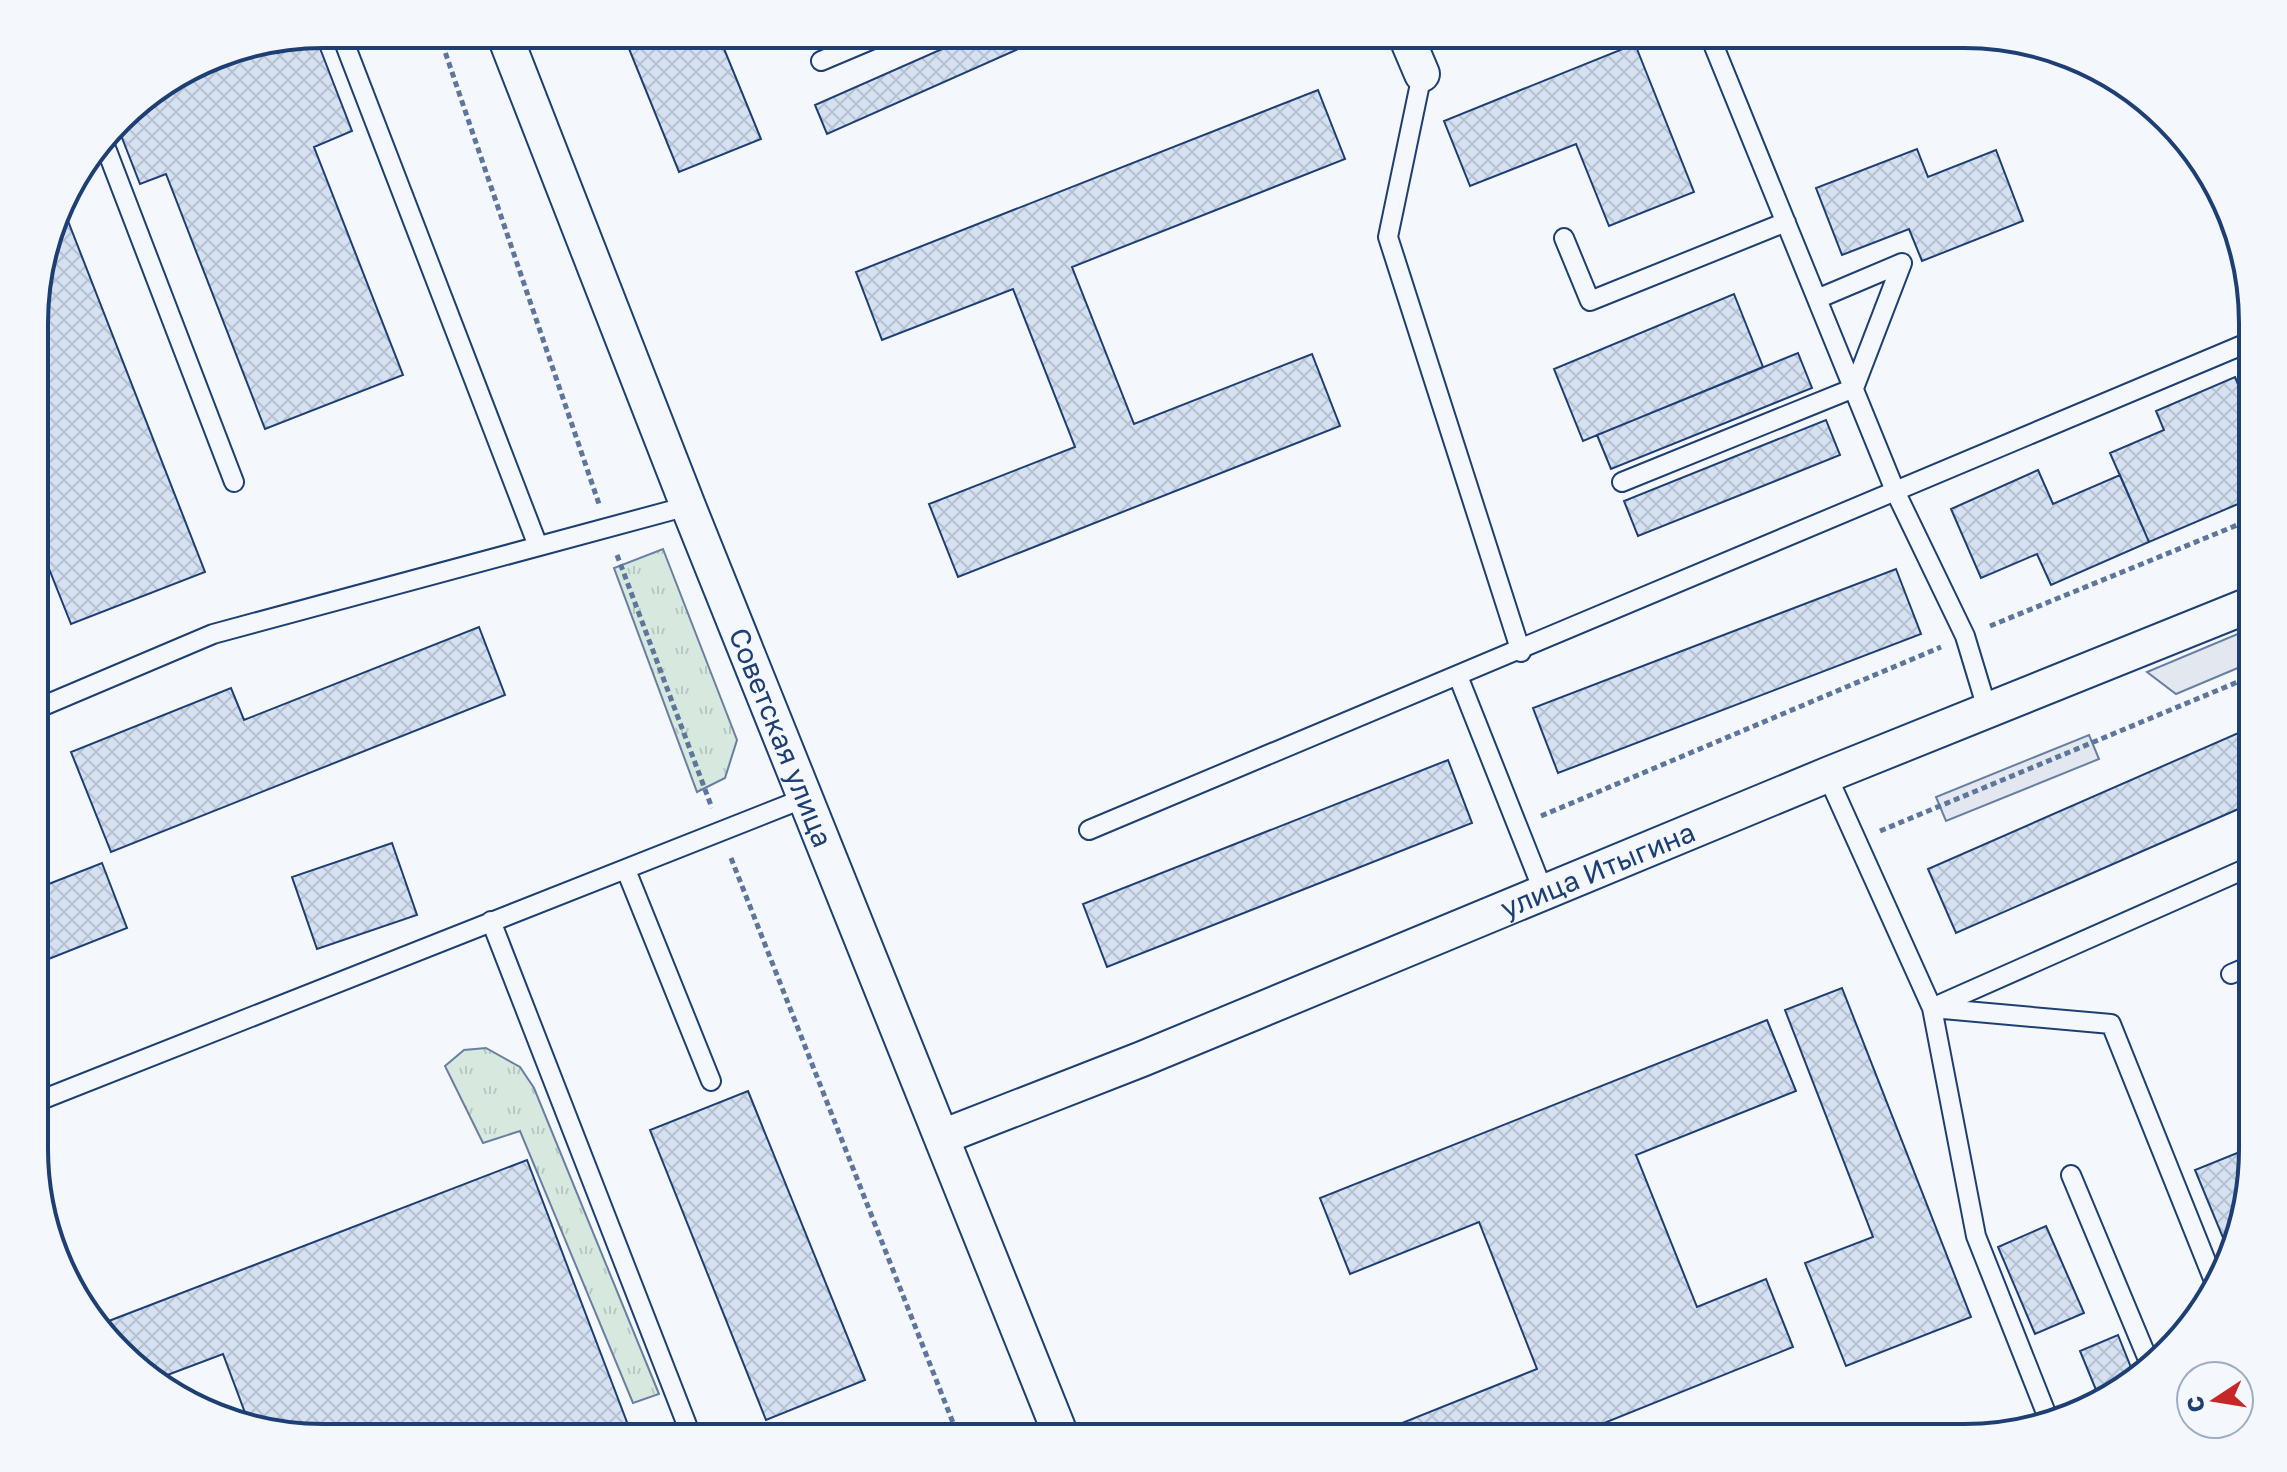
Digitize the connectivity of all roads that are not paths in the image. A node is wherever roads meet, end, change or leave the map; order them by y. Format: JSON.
{"nodes":[{"id":1,"x":346,"y":48,"type":"edge"},
{"id":2,"x":509,"y":48,"type":"edge"},
{"id":3,"x":852,"y":48,"type":"edge"},
{"id":4,"x":1411,"y":48,"type":"edge"},
{"id":5,"x":1715,"y":48,"type":"edge"},
{"id":6,"x":821,"y":61,"type":"dead end"},
{"id":7,"x":1422,"y":74,"type":"joint"},
{"id":8,"x":108,"y":153,"type":"edge"},
{"id":9,"x":1786,"y":222,"type":"junction"},
{"id":10,"x":1564,"y":238,"type":"dead end"},
{"id":11,"x":1817,"y":299,"type":"junction"},
{"id":12,"x":2238,"y":347,"type":"edge"},
{"id":13,"x":1854,"y":388,"type":"junction"},
{"id":14,"x":234,"y":482,"type":"dead end"},
{"id":15,"x":1622,"y":482,"type":"dead end"},
{"id":16,"x":1896,"y":493,"type":"junction"},
{"id":17,"x":688,"y":506,"type":"junction"},
{"id":18,"x":538,"y":546,"type":"junction"},
{"id":19,"x":2238,"y":610,"type":"edge"},
{"id":20,"x":1521,"y":652,"type":"junction"},
{"id":21,"x":1458,"y":676,"type":"junction"},
{"id":22,"x":48,"y":704,"type":"edge"},
{"id":23,"x":1988,"y":712,"type":"junction"},
{"id":24,"x":1827,"y":775,"type":"junction"},
{"id":25,"x":805,"y":798,"type":"junction"},
{"id":26,"x":1089,"y":830,"type":"dead end"},
{"id":27,"x":626,"y":870,"type":"junction"},
{"id":28,"x":2238,"y":872,"type":"edge"},
{"id":29,"x":1544,"y":893,"type":"junction"},
{"id":30,"x":491,"y":921,"type":"junction"},
{"id":31,"x":2238,"y":971,"type":"edge"},
{"id":32,"x":2231,"y":974,"type":"dead end"},
{"id":33,"x":1932,"y":1008,"type":"junction"},
{"id":34,"x":711,"y":1081,"type":"dead end"},
{"id":35,"x":48,"y":1097,"type":"edge"},
{"id":36,"x":942,"y":1137,"type":"junction"},
{"id":37,"x":2071,"y":1175,"type":"dead end"},
{"id":38,"x":2210,"y":1272,"type":"edge"},
{"id":39,"x":2146,"y":1354,"type":"edge"},
{"id":40,"x":2045,"y":1411,"type":"edge"},
{"id":41,"x":686,"y":1424,"type":"edge"},
{"id":42,"x":1056,"y":1424,"type":"edge"}],
"edges":[{"from":1,"to":18,"type":"lane"},
{"from":2,"to":17,"type":"street","name":"Советская улица"},
{"from":3,"to":6,"type":"lane"},
{"from":4,"to":7,"type":"street"},
{"from":5,"to":9,"type":"lane"},
{"from":7,"to":20,"type":"lane"},
{"from":8,"to":14,"type":"lane"},
{"from":9,"to":10,"type":"lane"},
{"from":9,"to":11,"type":"lane"},
{"from":11,"to":13,"type":"lane"},
{"from":11,"to":13,"type":"lane"},
{"from":12,"to":16,"type":"lane"},
{"from":13,"to":15,"type":"lane"},
{"from":13,"to":16,"type":"lane"},
{"from":16,"to":20,"type":"lane"},
{"from":16,"to":23,"type":"lane"},
{"from":17,"to":18,"type":"lane"},
{"from":17,"to":25,"type":"street","name":"Советская улица"},
{"from":18,"to":22,"type":"lane"},
{"from":19,"to":23,"type":"street","name":"улица Итыгина"},
{"from":20,"to":21,"type":"lane"},
{"from":21,"to":26,"type":"lane"},
{"from":21,"to":29,"type":"lane"},
{"from":23,"to":24,"type":"street","name":"улица Итыгина"},
{"from":24,"to":29,"type":"street","name":"улица Итыгина"},
{"from":24,"to":33,"type":"lane"},
{"from":25,"to":27,"type":"lane"},
{"from":25,"to":36,"type":"street","name":"Советская улица"},
{"from":27,"to":30,"type":"lane"},
{"from":27,"to":34,"type":"lane"},
{"from":28,"to":33,"type":"lane"},
{"from":29,"to":36,"type":"street","name":"улица Итыгина"},
{"from":30,"to":35,"type":"lane"},
{"from":30,"to":41,"type":"lane"},
{"from":31,"to":32,"type":"lane"},
{"from":33,"to":38,"type":"lane"},
{"from":33,"to":40,"type":"lane"},
{"from":36,"to":42,"type":"street","name":"Советская улица"},
{"from":37,"to":39,"type":"lane"}]}
